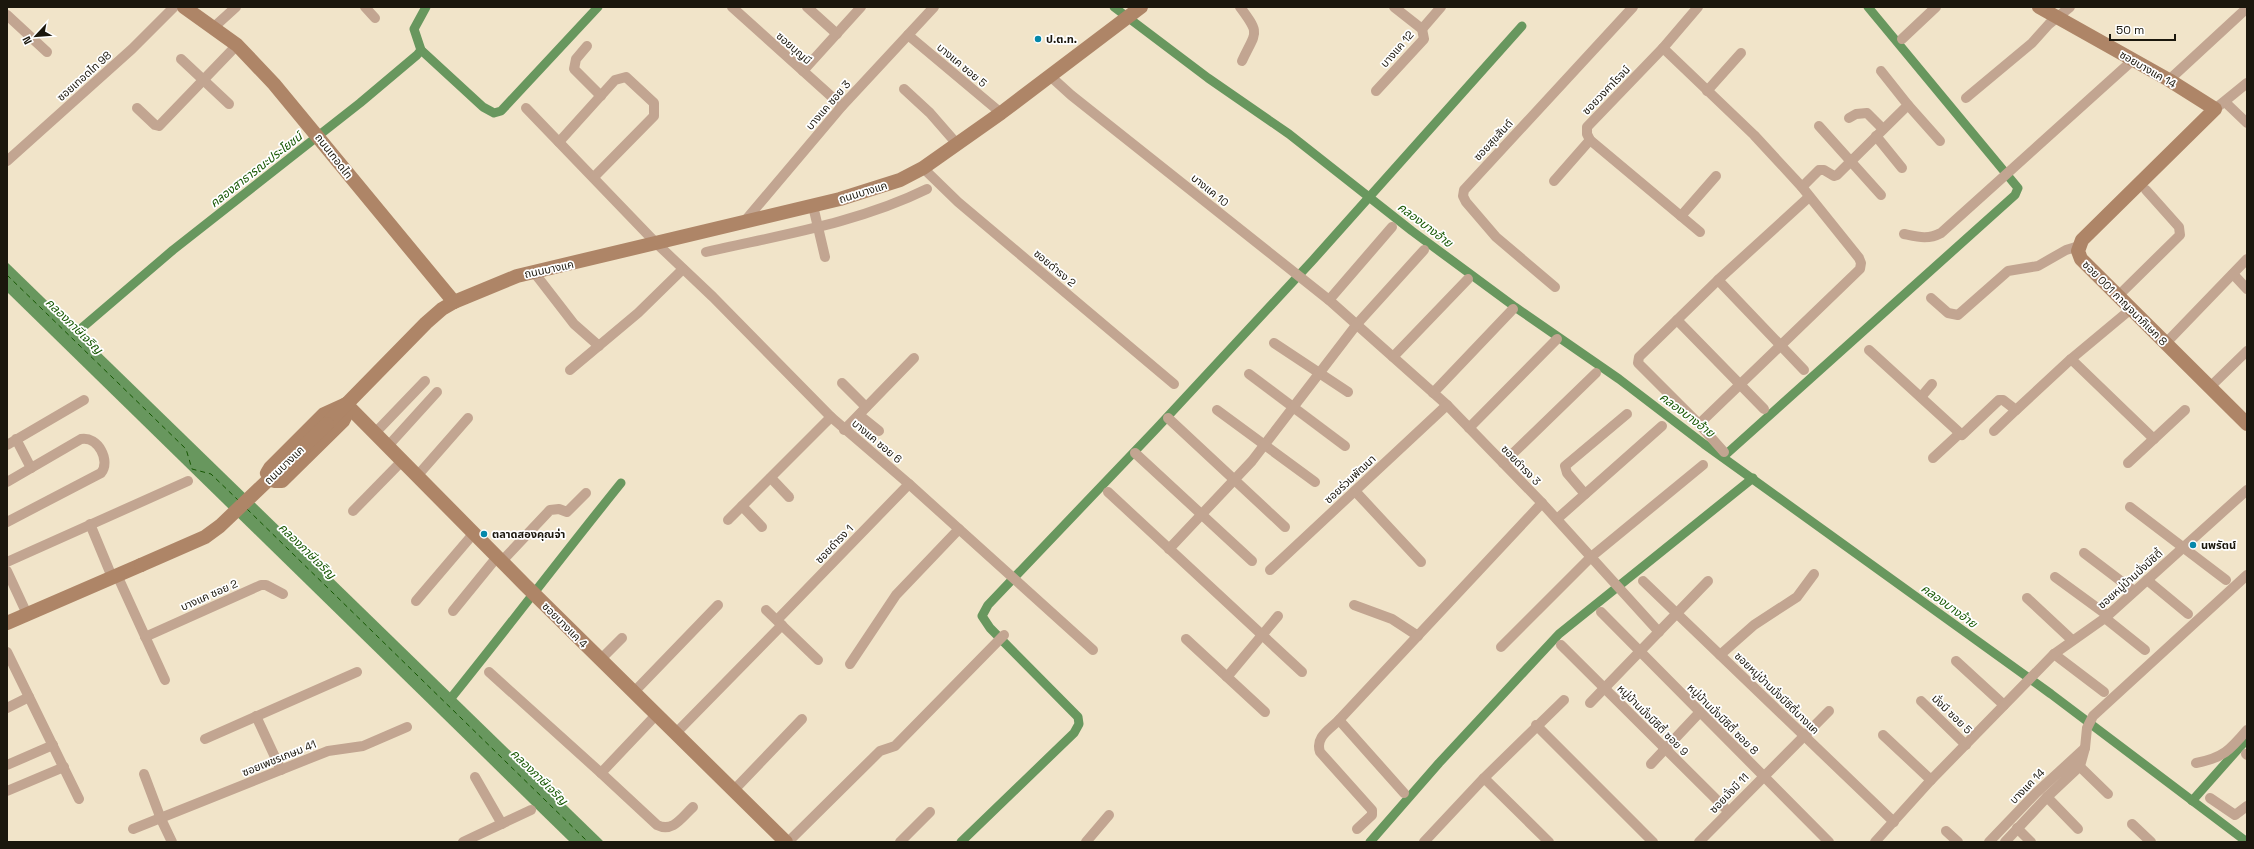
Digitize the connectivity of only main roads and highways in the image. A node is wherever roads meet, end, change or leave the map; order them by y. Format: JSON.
{"nodes":[{"id":1,"x":184,"y":7,"type":"edge"},
{"id":2,"x":1140,"y":7,"type":"edge"},
{"id":3,"x":2039,"y":7,"type":"edge"},
{"id":4,"x":2220,"y":106,"type":"joint"},
{"id":5,"x":454,"y":302,"type":"junction"},
{"id":6,"x":346,"y":404,"type":"junction"},
{"id":7,"x":2247,"y":424,"type":"edge"},
{"id":8,"x":7,"y":623,"type":"edge"},
{"id":9,"x":787,"y":842,"type":"edge"}],
"edges":[{"from":1,"to":5,"type":"main road","name":"ถนนเทอดไท"},
{"from":2,"to":5,"type":"main road","name":"ถนนบางแค"},
{"from":3,"to":4,"type":"main road","name":"ซอยบางแค 14"},
{"from":4,"to":7,"type":"main road","name":"ซอย 001 กาญจนาภิเษก 8"},
{"from":5,"to":6,"type":"main road","name":"ถนนบางแค"},
{"from":6,"to":6,"type":"main road"},
{"from":6,"to":8,"type":"main road","name":"ถนนบางแค","bridge":true},
{"from":6,"to":9,"type":"main road","name":"ซอยบางแค 4"}]}
